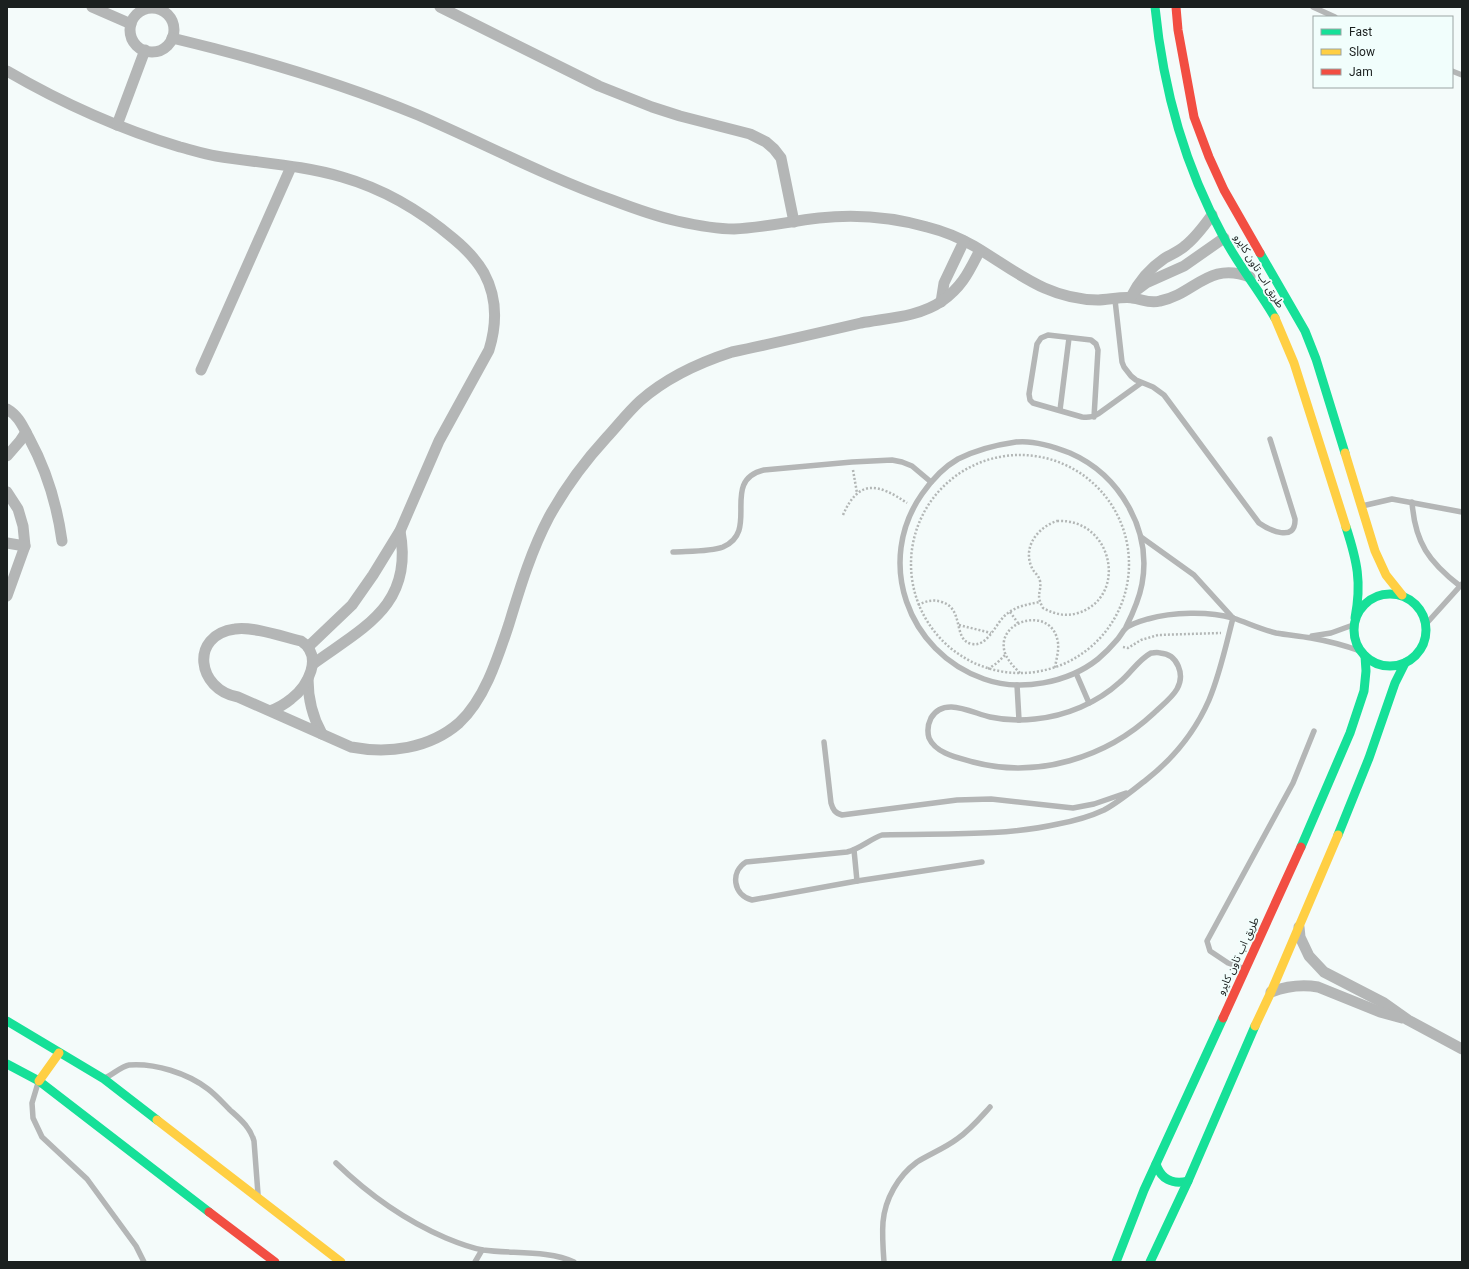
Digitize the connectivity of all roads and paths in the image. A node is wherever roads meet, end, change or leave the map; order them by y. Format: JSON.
{"nodes":[{"id":1,"x":92,"y":7,"type":"edge"},
{"id":2,"x":440,"y":7,"type":"edge"},
{"id":3,"x":1155,"y":7,"type":"edge"},
{"id":4,"x":1176,"y":7,"type":"edge"},
{"id":5,"x":1313,"y":7,"type":"edge"},
{"id":6,"x":160,"y":8,"type":"edge"},
{"id":7,"x":1333,"y":16,"type":"edge"},
{"id":8,"x":131,"y":24,"type":"junction"},
{"id":9,"x":172,"y":38,"type":"junction"},
{"id":10,"x":145,"y":50,"type":"junction"},
{"id":11,"x":7,"y":71,"type":"edge"},
{"id":12,"x":117,"y":125,"type":"junction"},
{"id":13,"x":291,"y":167,"type":"junction"},
{"id":14,"x":1212,"y":215,"type":"junction"},
{"id":15,"x":794,"y":222,"type":"junction"},
{"id":16,"x":1229,"y":237,"type":"junction"},
{"id":17,"x":964,"y":241,"type":"junction"},
{"id":18,"x":980,"y":250,"type":"junction"},
{"id":19,"x":1249,"y":253,"type":"dead end"},
{"id":20,"x":1250,"y":277,"type":"junction"},
{"id":21,"x":1131,"y":297,"type":"junction"},
{"id":22,"x":1114,"y":300,"type":"junction"},
{"id":23,"x":941,"y":302,"type":"junction"},
{"id":24,"x":1295,"y":312,"type":"junction"},
{"id":25,"x":1069,"y":338,"type":"junction"},
{"id":26,"x":201,"y":370,"type":"dead end"},
{"id":27,"x":1141,"y":383,"type":"junction"},
{"id":28,"x":7,"y":409,"type":"edge"},
{"id":29,"x":1060,"y":410,"type":"junction"},
{"id":30,"x":1094,"y":417,"type":"junction"},
{"id":31,"x":26,"y":432,"type":"junction"},
{"id":32,"x":1270,"y":439,"type":"dead end"},
{"id":33,"x":7,"y":456,"type":"edge"},
{"id":34,"x":852,"y":462,"type":"junction"},
{"id":35,"x":930,"y":482,"type":"junction"},
{"id":36,"x":7,"y":492,"type":"edge"},
{"id":37,"x":857,"y":493,"type":"junction"},
{"id":38,"x":1412,"y":502,"type":"junction"},
{"id":39,"x":913,"y":507,"type":"junction"},
{"id":40,"x":1361,"y":507,"type":"junction"},
{"id":41,"x":1462,"y":512,"type":"edge"},
{"id":42,"x":924,"y":513,"type":"junction"},
{"id":43,"x":843,"y":514,"type":"dead end"},
{"id":44,"x":400,"y":531,"type":"junction"},
{"id":45,"x":1141,"y":537,"type":"junction"},
{"id":46,"x":62,"y":541,"type":"dead end"},
{"id":47,"x":7,"y":543,"type":"edge"},
{"id":48,"x":25,"y":546,"type":"junction"},
{"id":49,"x":673,"y":552,"type":"dead end"},
{"id":50,"x":1461,"y":585,"type":"edge"},
{"id":51,"x":1402,"y":595,"type":"junction"},
{"id":52,"x":7,"y":596,"type":"edge"},
{"id":53,"x":1040,"y":602,"type":"junction"},
{"id":54,"x":919,"y":604,"type":"junction"},
{"id":55,"x":908,"y":609,"type":"junction"},
{"id":56,"x":1010,"y":612,"type":"junction"},
{"id":57,"x":1233,"y":618,"type":"junction"},
{"id":58,"x":1354,"y":621,"type":"junction"},
{"id":59,"x":1018,"y":623,"type":"junction"},
{"id":60,"x":1426,"y":624,"type":"junction"},
{"id":61,"x":959,"y":625,"type":"junction"},
{"id":62,"x":1126,"y":627,"type":"junction"},
{"id":63,"x":1229,"y":632,"type":"junction"},
{"id":64,"x":991,"y":633,"type":"junction"},
{"id":65,"x":1308,"y":637,"type":"junction"},
{"id":66,"x":1116,"y":641,"type":"junction"},
{"id":67,"x":308,"y":647,"type":"junction"},
{"id":68,"x":1362,"y":653,"type":"junction"},
{"id":69,"x":1006,"y":654,"type":"junction"},
{"id":70,"x":1405,"y":663,"type":"junction"},
{"id":71,"x":313,"y":664,"type":"junction"},
{"id":72,"x":1055,"y":668,"type":"junction"},
{"id":73,"x":987,"y":669,"type":"junction"},
{"id":74,"x":1076,"y":673,"type":"junction"},
{"id":75,"x":1020,"y":674,"type":"junction"},
{"id":76,"x":308,"y":678,"type":"junction"},
{"id":77,"x":1017,"y":685,"type":"junction"},
{"id":78,"x":1090,"y":703,"type":"junction"},
{"id":79,"x":270,"y":711,"type":"junction"},
{"id":80,"x":1019,"y":720,"type":"junction"},
{"id":81,"x":1314,"y":731,"type":"dead end"},
{"id":82,"x":322,"y":734,"type":"junction"},
{"id":83,"x":824,"y":742,"type":"dead end"},
{"id":84,"x":1132,"y":791,"type":"junction"},
{"id":85,"x":854,"y":850,"type":"junction"},
{"id":86,"x":982,"y":862,"type":"dead end"},
{"id":87,"x":857,"y":880,"type":"junction"},
{"id":88,"x":1299,"y":927,"type":"junction"},
{"id":89,"x":1245,"y":969,"type":"junction"},
{"id":90,"x":1356,"y":988,"type":"junction"},
{"id":91,"x":1271,"y":992,"type":"junction"},
{"id":92,"x":1351,"y":1000,"type":"junction"},
{"id":93,"x":1408,"y":1020,"type":"junction"},
{"id":94,"x":7,"y":1021,"type":"edge"},
{"id":95,"x":1462,"y":1049,"type":"edge"},
{"id":96,"x":59,"y":1053,"type":"junction"},
{"id":97,"x":7,"y":1064,"type":"edge"},
{"id":98,"x":104,"y":1079,"type":"junction"},
{"id":99,"x":39,"y":1081,"type":"junction"},
{"id":100,"x":990,"y":1107,"type":"dead end"},
{"id":101,"x":336,"y":1163,"type":"dead end"},
{"id":102,"x":1156,"y":1164,"type":"junction"},
{"id":103,"x":1188,"y":1181,"type":"junction"},
{"id":104,"x":258,"y":1196,"type":"junction"},
{"id":105,"x":482,"y":1250,"type":"junction"},
{"id":106,"x":144,"y":1262,"type":"edge"},
{"id":107,"x":275,"y":1262,"type":"edge"},
{"id":108,"x":341,"y":1262,"type":"edge"},
{"id":109,"x":475,"y":1262,"type":"edge"},
{"id":110,"x":574,"y":1262,"type":"edge"},
{"id":111,"x":884,"y":1262,"type":"edge"},
{"id":112,"x":1116,"y":1262,"type":"edge"},
{"id":113,"x":1150,"y":1262,"type":"edge"}],
"edges":[{"from":1,"to":8,"type":"street"},
{"from":2,"to":15,"type":"street"},
{"from":3,"to":14,"type":"street","name":"طريق اب تاون كايرو"},
{"from":4,"to":24,"type":"street","name":"طريق اب تاون كايرو"},
{"from":5,"to":7,"type":"lane"},
{"from":6,"to":8,"type":"street"},
{"from":6,"to":9,"type":"street"},
{"from":8,"to":10,"type":"street"},
{"from":9,"to":10,"type":"street"},
{"from":9,"to":15,"type":"street"},
{"from":10,"to":12,"type":"street"},
{"from":11,"to":12,"type":"street"},
{"from":12,"to":13,"type":"street"},
{"from":13,"to":26,"type":"street"},
{"from":13,"to":44,"type":"street"},
{"from":14,"to":16,"type":"street","name":"طريق اب تاون كايرو"},
{"from":14,"to":21,"type":"street"},
{"from":15,"to":17,"type":"street"},
{"from":16,"to":20,"type":"street","name":"طريق اب تاون كايرو"},
{"from":16,"to":21,"type":"street"},
{"from":17,"to":18,"type":"street"},
{"from":17,"to":23,"type":"street"},
{"from":18,"to":22,"type":"street"},
{"from":18,"to":23,"type":"street"},
{"from":19,"to":24,"type":"street"},
{"from":20,"to":21,"type":"street"},
{"from":20,"to":58,"type":"street","name":"طريق اب تاون كايرو"},
{"from":21,"to":22,"type":"street"},
{"from":22,"to":27,"type":"lane"},
{"from":23,"to":82,"type":"street"},
{"from":24,"to":40,"type":"street","name":"طريق اب تاون كايرو"},
{"from":25,"to":29,"type":"lane"},
{"from":25,"to":29,"type":"lane"},
{"from":25,"to":30,"type":"lane"},
{"from":27,"to":30,"type":"lane"},
{"from":27,"to":32,"type":"lane"},
{"from":28,"to":31,"type":"street"},
{"from":29,"to":30,"type":"lane"},
{"from":31,"to":33,"type":"street"},
{"from":31,"to":46,"type":"street"},
{"from":34,"to":35,"type":"lane"},
{"from":34,"to":37,"type":"path"},
{"from":34,"to":49,"type":"lane"},
{"from":35,"to":39,"type":"lane"},
{"from":35,"to":45,"type":"lane"},
{"from":36,"to":48,"type":"street"},
{"from":37,"to":39,"type":"path"},
{"from":37,"to":43,"type":"path"},
{"from":38,"to":40,"type":"lane"},
{"from":38,"to":41,"type":"lane"},
{"from":38,"to":50,"type":"lane"},
{"from":39,"to":42,"type":"path"},
{"from":39,"to":55,"type":"lane"},
{"from":40,"to":51,"type":"street","name":"طريق اب تاون كايرو"},
{"from":42,"to":54,"type":"path"},
{"from":42,"to":72,"type":"path"},
{"from":44,"to":67,"type":"street"},
{"from":44,"to":71,"type":"street"},
{"from":45,"to":57,"type":"lane"},
{"from":45,"to":62,"type":"lane"},
{"from":47,"to":48,"type":"street"},
{"from":48,"to":52,"type":"street"},
{"from":50,"to":60,"type":"lane"},
{"from":51,"to":58,"type":"street"},
{"from":51,"to":60,"type":"street"},
{"from":53,"to":53,"type":"path"},
{"from":53,"to":56,"type":"path"},
{"from":54,"to":55,"type":"path"},
{"from":54,"to":61,"type":"path"},
{"from":54,"to":73,"type":"path"},
{"from":55,"to":77,"type":"lane"},
{"from":56,"to":59,"type":"path"},
{"from":56,"to":64,"type":"path"},
{"from":57,"to":62,"type":"lane"},
{"from":57,"to":63,"type":"lane"},
{"from":57,"to":65,"type":"lane"},
{"from":58,"to":65,"type":"lane"},
{"from":58,"to":68,"type":"street"},
{"from":59,"to":69,"type":"path"},
{"from":59,"to":72,"type":"path"},
{"from":60,"to":70,"type":"street"},
{"from":61,"to":64,"type":"path"},
{"from":61,"to":64,"type":"path"},
{"from":62,"to":66,"type":"lane"},
{"from":63,"to":66,"type":"path"},
{"from":63,"to":84,"type":"lane"},
{"from":65,"to":68,"type":"lane"},
{"from":66,"to":74,"type":"lane"},
{"from":67,"to":71,"type":"street"},
{"from":67,"to":79,"type":"street"},
{"from":68,"to":70,"type":"street"},
{"from":68,"to":89,"type":"street","name":"طريق اب تاون كايرو"},
{"from":69,"to":73,"type":"path"},
{"from":69,"to":75,"type":"path"},
{"from":70,"to":88,"type":"street"},
{"from":71,"to":76,"type":"street"},
{"from":72,"to":75,"type":"path"},
{"from":73,"to":75,"type":"path"},
{"from":74,"to":77,"type":"lane"},
{"from":74,"to":78,"type":"lane"},
{"from":76,"to":79,"type":"street"},
{"from":76,"to":82,"type":"street"},
{"from":77,"to":80,"type":"lane"},
{"from":78,"to":80,"type":"lane"},
{"from":78,"to":80,"type":"lane"},
{"from":79,"to":82,"type":"street"},
{"from":81,"to":89,"type":"lane"},
{"from":83,"to":84,"type":"lane"},
{"from":84,"to":85,"type":"lane"},
{"from":85,"to":87,"type":"lane"},
{"from":85,"to":87,"type":"lane"},
{"from":86,"to":87,"type":"lane"},
{"from":88,"to":90,"type":"street"},
{"from":88,"to":91,"type":"street"},
{"from":89,"to":102,"type":"street","name":"طريق اب تاون كايرو"},
{"from":90,"to":92,"type":"street"},
{"from":90,"to":93,"type":"street"},
{"from":91,"to":92,"type":"street"},
{"from":91,"to":103,"type":"street"},
{"from":92,"to":93,"type":"street"},
{"from":93,"to":95,"type":"street"},
{"from":94,"to":96,"type":"street"},
{"from":96,"to":98,"type":"street"},
{"from":96,"to":99,"type":"street"},
{"from":97,"to":99,"type":"street"},
{"from":98,"to":104,"type":"street"},
{"from":98,"to":104,"type":"lane"},
{"from":99,"to":106,"type":"lane"},
{"from":99,"to":107,"type":"street"},
{"from":100,"to":111,"type":"lane"},
{"from":101,"to":105,"type":"lane"},
{"from":102,"to":103,"type":"street"},
{"from":102,"to":112,"type":"street","name":"طريق اب تاون كايرو"},
{"from":103,"to":113,"type":"street"},
{"from":104,"to":108,"type":"street"},
{"from":105,"to":109,"type":"lane"},
{"from":105,"to":110,"type":"lane"}]}
